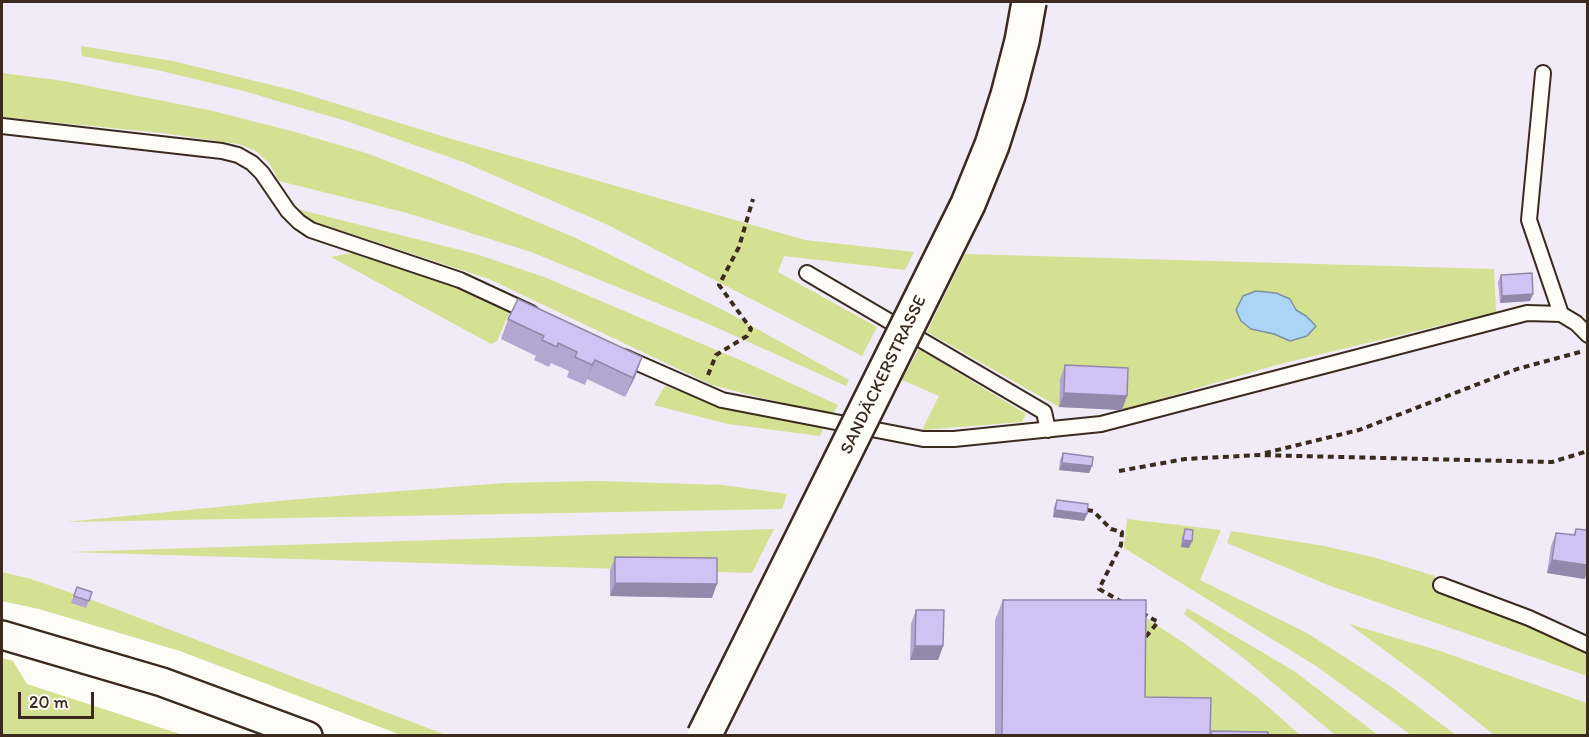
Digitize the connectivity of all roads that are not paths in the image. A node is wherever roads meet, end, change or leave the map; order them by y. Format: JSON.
{"nodes":[{"id":1,"x":1029,"y":2,"type":"edge"},
{"id":2,"x":1543,"y":73,"type":"dead end"},
{"id":3,"x":2,"y":126,"type":"edge"},
{"id":4,"x":807,"y":273,"type":"dead end"},
{"id":5,"x":1561,"y":314,"type":"junction"},
{"id":6,"x":548,"y":321,"type":"edge"},
{"id":7,"x":1587,"y":334,"type":"edge"},
{"id":8,"x":612,"y":351,"type":"edge"},
{"id":9,"x":1048,"y":430,"type":"junction"},
{"id":10,"x":1441,"y":585,"type":"dead end"},
{"id":11,"x":2,"y":635,"type":"edge"},
{"id":12,"x":1587,"y":645,"type":"edge"},
{"id":13,"x":308,"y":735,"type":"edge"},
{"id":14,"x":704,"y":735,"type":"edge"}],
"edges":[{"from":1,"to":14,"type":"street","name":"SANDÄCKERSTRASSE","bridge":true},
{"from":2,"to":5,"type":"lane"},
{"from":3,"to":6,"type":"lane"},
{"from":4,"to":9,"type":"lane"},
{"from":5,"to":7,"type":"lane"},
{"from":5,"to":9,"type":"lane"},
{"from":8,"to":9,"type":"lane"},
{"from":10,"to":12,"type":"lane"},
{"from":11,"to":13,"type":"street"}]}
